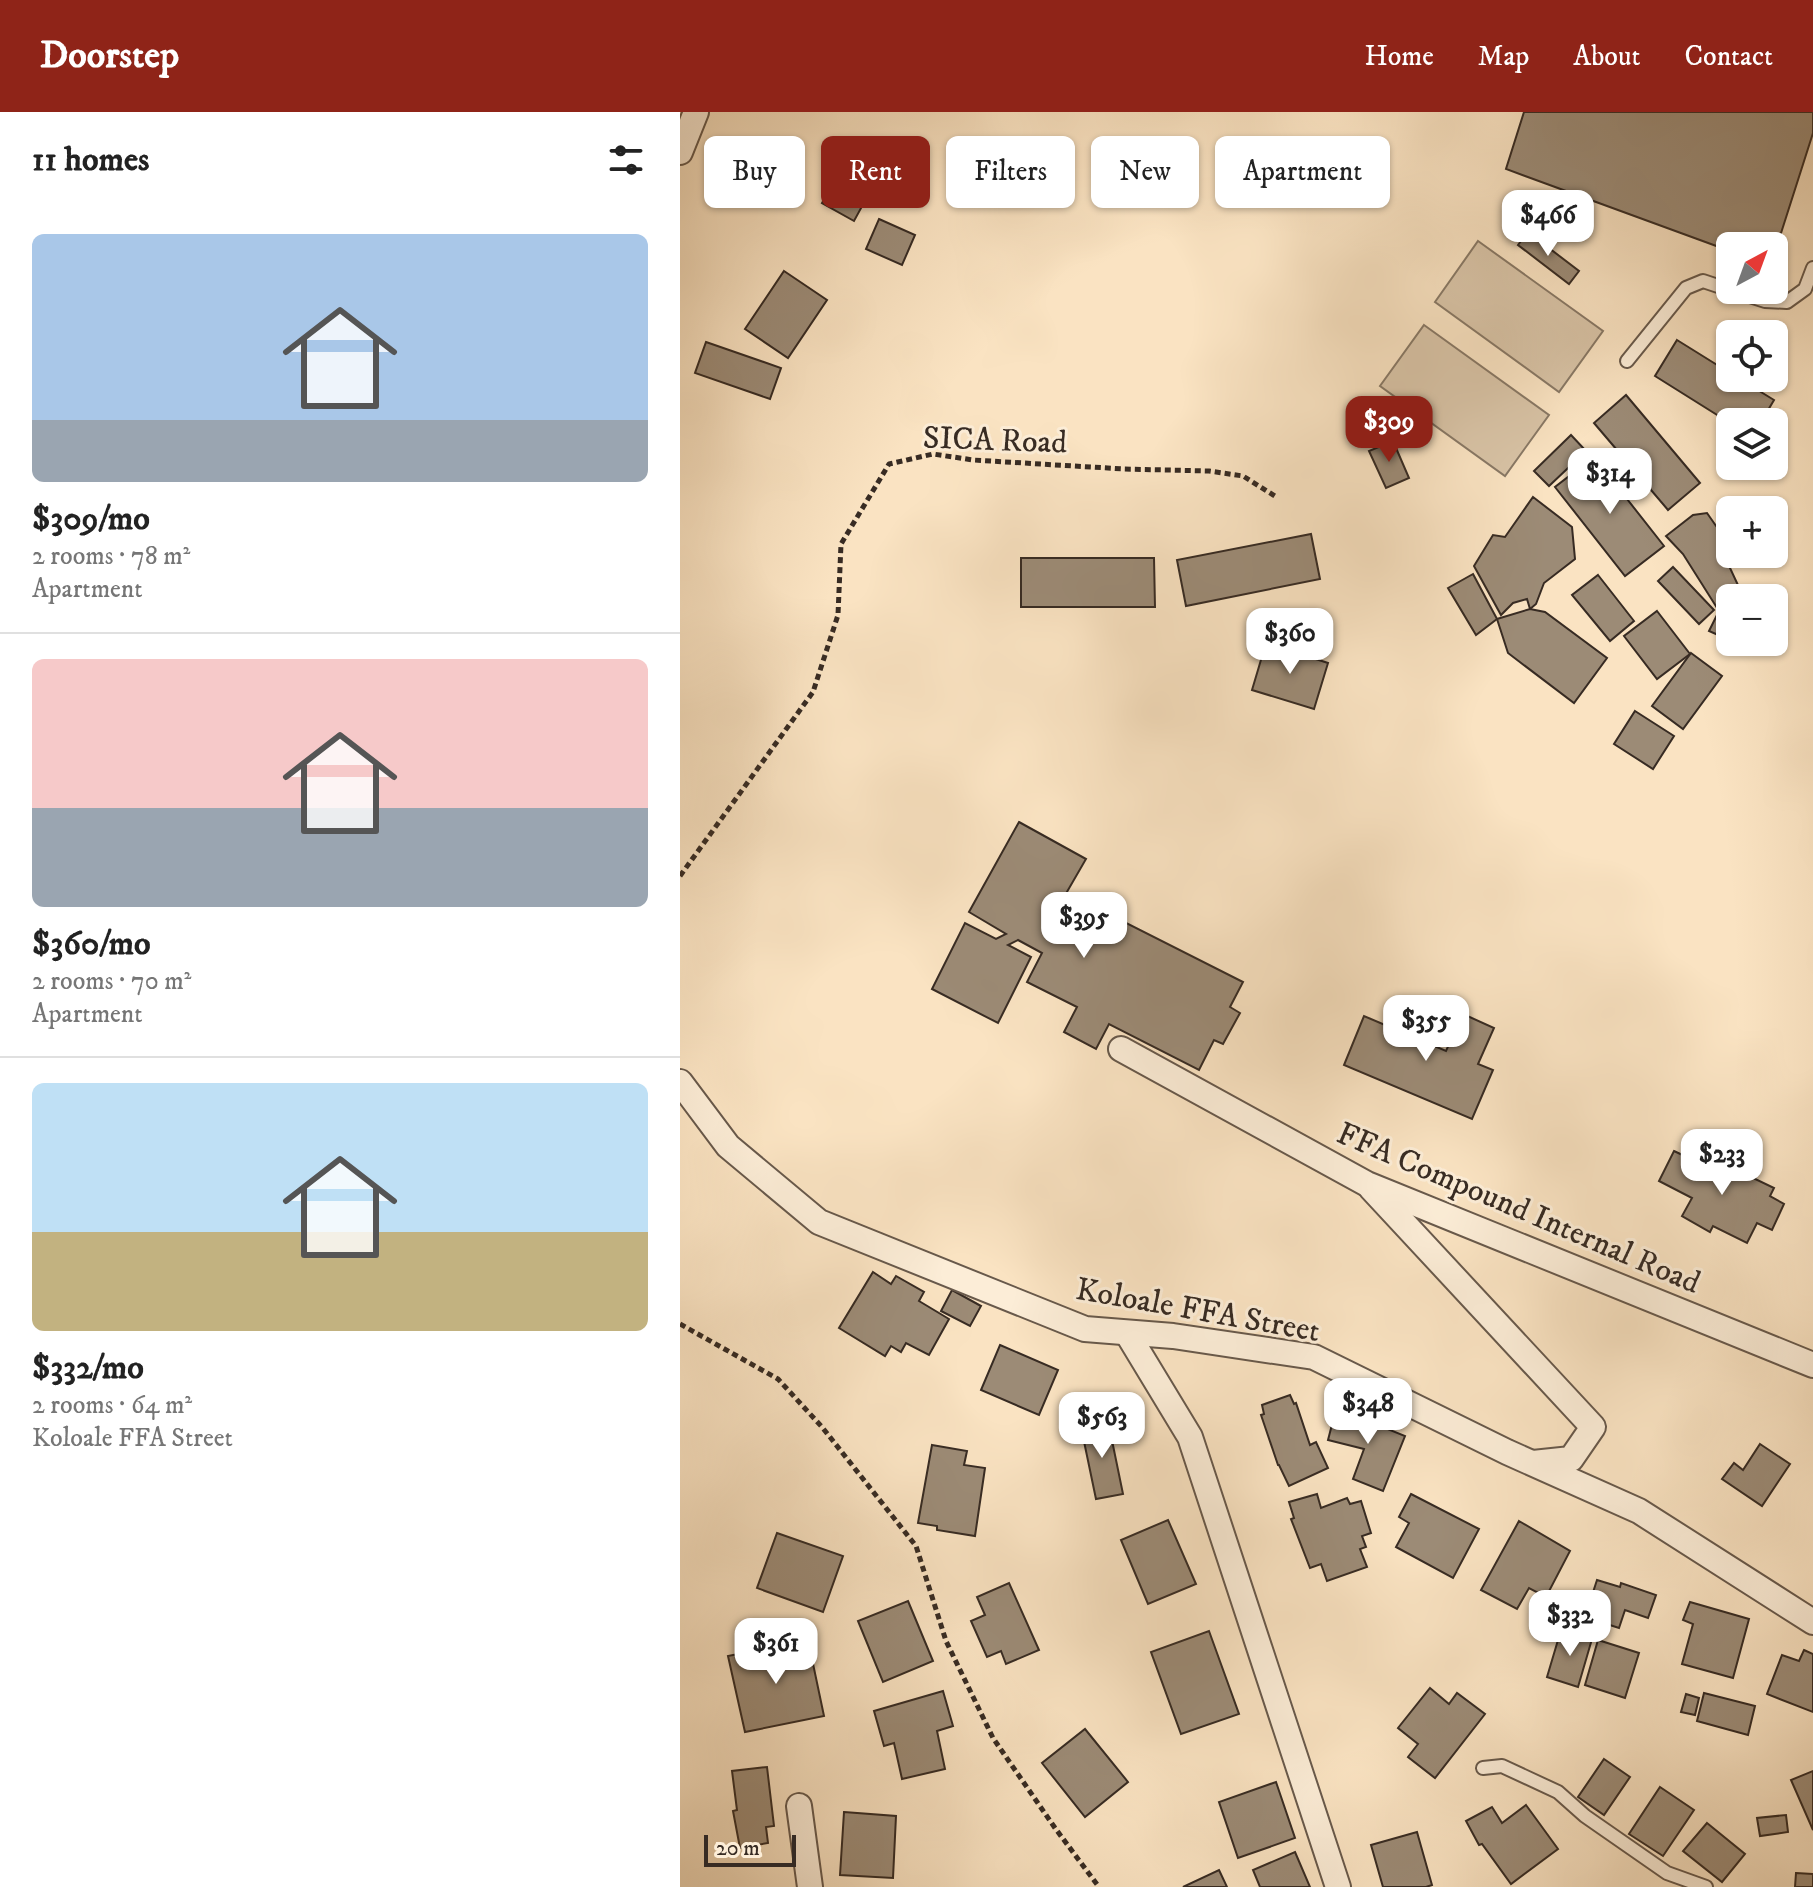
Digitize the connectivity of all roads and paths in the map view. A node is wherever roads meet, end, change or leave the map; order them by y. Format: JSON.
{"nodes":[{"id":1,"x":696,"y":112,"type":"edge"},
{"id":2,"x":680,"y":152,"type":"edge"},
{"id":3,"x":1813,"y":268,"type":"edge"},
{"id":4,"x":1716,"y":285,"type":"edge"},
{"id":5,"x":1788,"y":301,"type":"edge"},
{"id":6,"x":1627,"y":361,"type":"dead end"},
{"id":7,"x":1278,"y":498,"type":"dead end"},
{"id":8,"x":680,"y":876,"type":"edge"},
{"id":9,"x":1121,"y":1049,"type":"dead end"},
{"id":10,"x":680,"y":1082,"type":"edge"},
{"id":11,"x":1367,"y":1184,"type":"junction"},
{"id":12,"x":680,"y":1324,"type":"edge"},
{"id":13,"x":1127,"y":1333,"type":"junction"},
{"id":14,"x":1813,"y":1365,"type":"edge"},
{"id":15,"x":1532,"y":1463,"type":"junction"},
{"id":16,"x":1813,"y":1622,"type":"edge"},
{"id":17,"x":1483,"y":1768,"type":"dead end"},
{"id":18,"x":799,"y":1806,"type":"dead end"},
{"id":19,"x":810,"y":1887,"type":"edge"},
{"id":20,"x":1099,"y":1887,"type":"edge"},
{"id":21,"x":1338,"y":1887,"type":"edge"},
{"id":22,"x":1706,"y":1887,"type":"edge"}],
"edges":[{"from":1,"to":2,"type":"street"},
{"from":3,"to":5,"type":"lane"},
{"from":4,"to":6,"type":"lane"},
{"from":7,"to":8,"type":"path","name":"SICA Road"},
{"from":9,"to":11,"type":"street","name":"FFA Compound Internal Road"},
{"from":10,"to":13,"type":"street","name":"Koloale FFA Street"},
{"from":11,"to":14,"type":"street","name":"FFA Compound Internal Road"},
{"from":11,"to":15,"type":"street"},
{"from":12,"to":20,"type":"path"},
{"from":13,"to":15,"type":"street","name":"Koloale FFA Street"},
{"from":13,"to":21,"type":"street"},
{"from":15,"to":16,"type":"street","name":"Koloale FFA Street"},
{"from":17,"to":22,"type":"lane"},
{"from":18,"to":19,"type":"street"}]}
